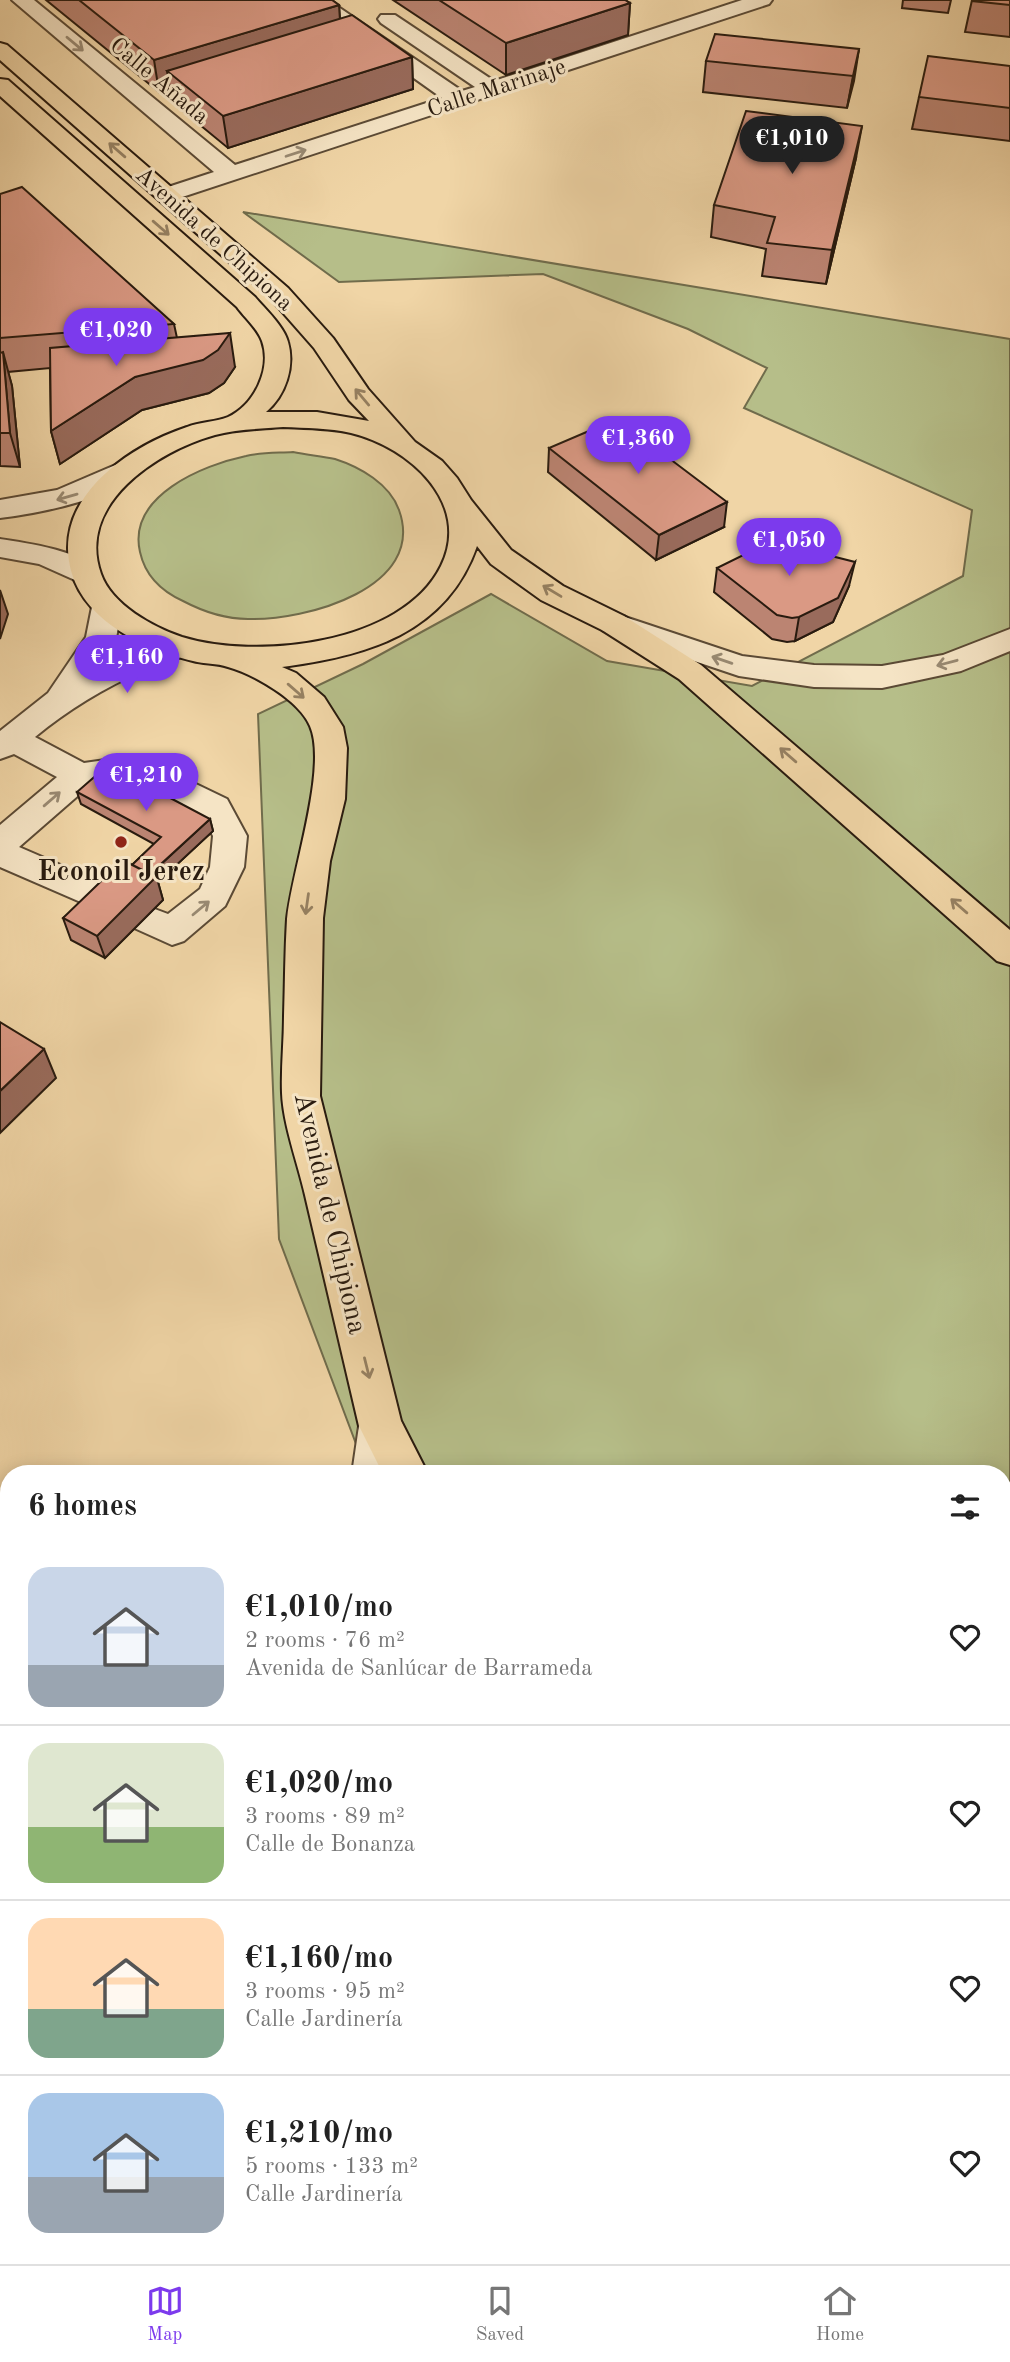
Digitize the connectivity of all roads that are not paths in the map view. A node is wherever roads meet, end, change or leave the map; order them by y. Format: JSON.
{"nodes":[{"id":1,"x":22,"y":0,"type":"edge"},
{"id":2,"x":314,"y":0,"type":"edge"},
{"id":3,"x":762,"y":0,"type":"edge"},
{"id":4,"x":371,"y":7,"type":"dead end"},
{"id":5,"x":0,"y":49,"type":"edge"},
{"id":6,"x":0,"y":85,"type":"edge"},
{"id":7,"x":492,"y":89,"type":"junction"},
{"id":8,"x":458,"y":99,"type":"junction"},
{"id":9,"x":231,"y":174,"type":"junction"},
{"id":10,"x":167,"y":195,"type":"junction"},
{"id":11,"x":237,"y":423,"type":"junction"},
{"id":12,"x":408,"y":447,"type":"junction"},
{"id":13,"x":127,"y":468,"type":"junction"},
{"id":14,"x":461,"y":506,"type":"junction"},
{"id":15,"x":0,"y":509,"type":"edge"},
{"id":16,"x":0,"y":548,"type":"edge"},
{"id":17,"x":86,"y":575,"type":"junction"},
{"id":18,"x":107,"y":607,"type":"junction"},
{"id":19,"x":613,"y":623,"type":"junction"},
{"id":20,"x":1010,"y":639,"type":"edge"},
{"id":21,"x":177,"y":647,"type":"junction"},
{"id":22,"x":237,"y":659,"type":"junction"},
{"id":23,"x":60,"y":700,"type":"junction"},
{"id":24,"x":6,"y":743,"type":"edge"},
{"id":25,"x":80,"y":775,"type":"junction"},
{"id":26,"x":0,"y":844,"type":"edge"},
{"id":27,"x":0,"y":853,"type":"edge"},
{"id":28,"x":111,"y":901,"type":"edge"},
{"id":29,"x":144,"y":918,"type":"dead end"},
{"id":30,"x":1010,"y":951,"type":"edge"},
{"id":31,"x":381,"y":1426,"type":"junction"},
{"id":32,"x":375,"y":1465,"type":"edge"},
{"id":33,"x":401,"y":1465,"type":"edge"}],
"edges":[{"from":1,"to":9,"type":"street","name":"Calle Añada","one_way":true},
{"from":2,"to":8,"type":"street"},
{"from":3,"to":7,"type":"street","name":"Calle Marinaje"},
{"from":4,"to":7,"type":"street"},
{"from":10,"to":5,"type":"main road","name":"Avenida de Chipiona","one_way":true},
{"from":6,"to":11,"type":"main road","name":"Avenida de Chipiona","one_way":true},
{"from":7,"to":8,"type":"street","name":"Calle Marinaje"},
{"from":9,"to":8,"type":"street","name":"Calle Marinaje","one_way":true},
{"from":9,"to":10,"type":"street","name":"Calle Marinaje"},
{"from":12,"to":10,"type":"main road","name":"Avenida de Chipiona","one_way":true},
{"from":11,"to":12,"type":"main road"},
{"from":11,"to":13,"type":"main road"},
{"from":12,"to":14,"type":"main road"},
{"from":13,"to":15,"type":"street","one_way":true},
{"from":13,"to":17,"type":"main road"},
{"from":19,"to":14,"type":"main road","one_way":true},
{"from":14,"to":22,"type":"main road"},
{"from":16,"to":17,"type":"street"},
{"from":17,"to":18,"type":"main road"},
{"from":18,"to":21,"type":"main road"},
{"from":18,"to":23,"type":"street"},
{"from":20,"to":19,"type":"street","one_way":true},
{"from":30,"to":19,"type":"main road","one_way":true},
{"from":21,"to":22,"type":"main road"},
{"from":21,"to":23,"type":"street"},
{"from":22,"to":31,"type":"main road","name":"Avenida de Chipiona","one_way":true},
{"from":23,"to":24,"type":"street"},
{"from":24,"to":25,"type":"street"},
{"from":26,"to":25,"type":"street","one_way":true},
{"from":29,"to":25,"type":"street","one_way":true},
{"from":27,"to":28,"type":"street"},
{"from":31,"to":32,"type":"street"},
{"from":31,"to":33,"type":"main road","name":"Avenida de Chipiona"}]}
